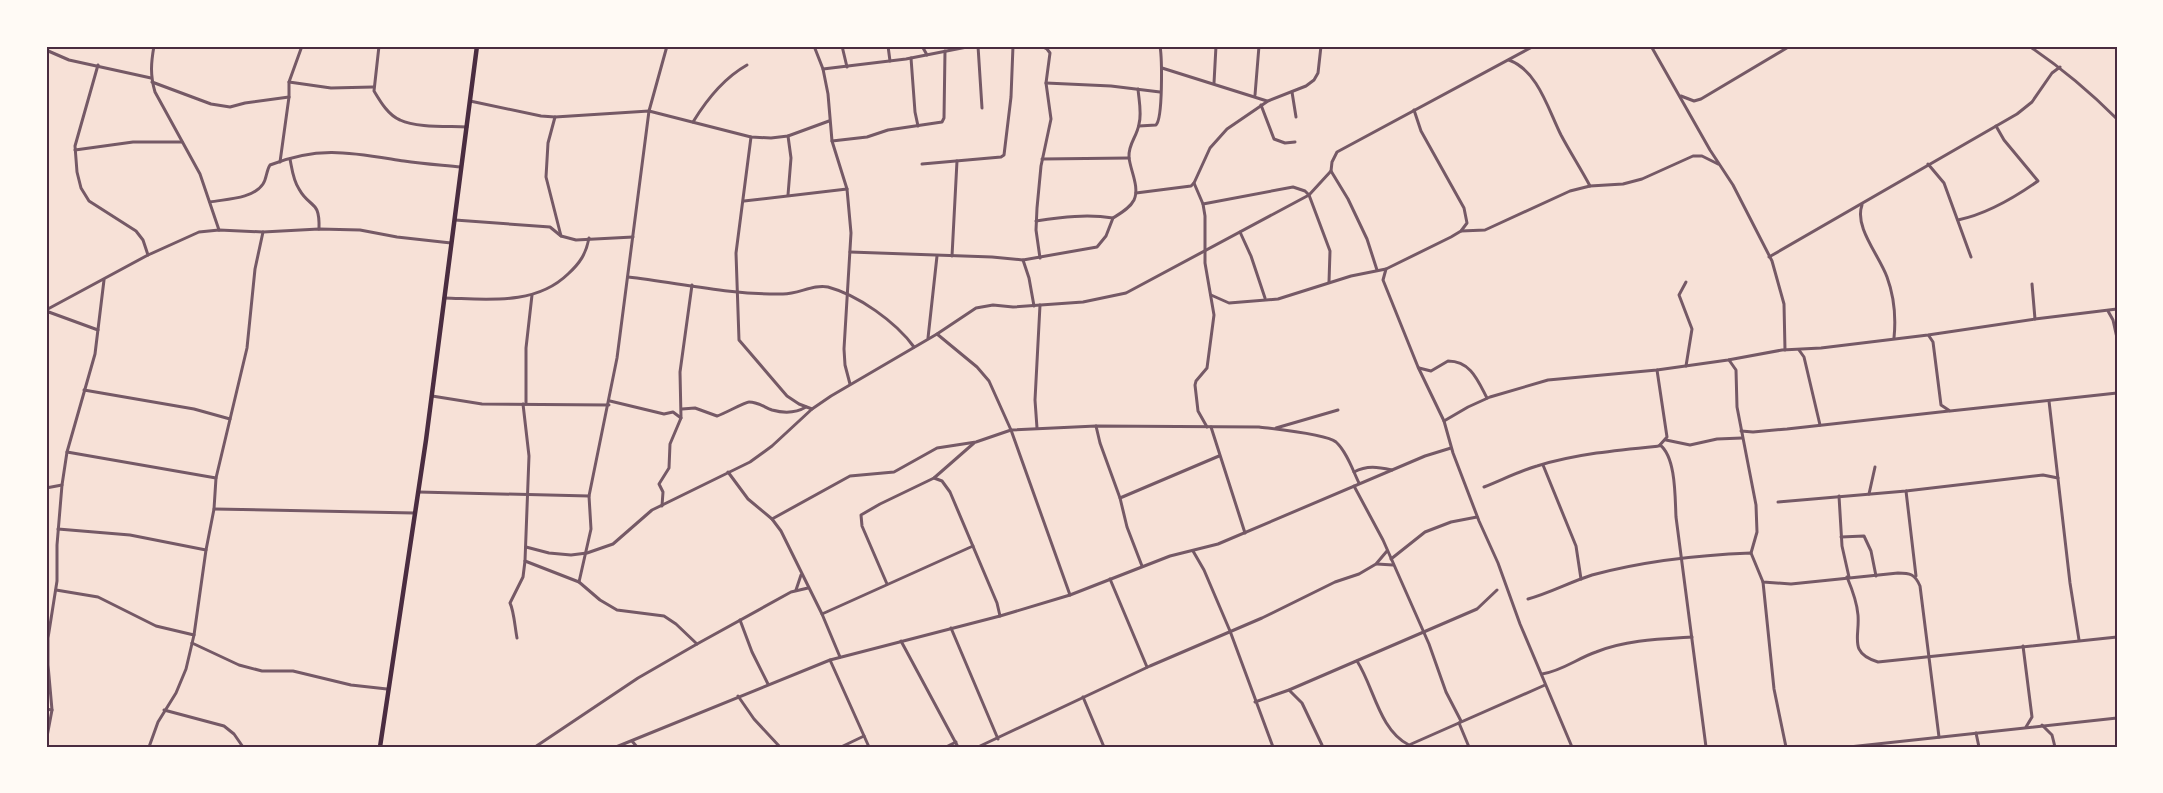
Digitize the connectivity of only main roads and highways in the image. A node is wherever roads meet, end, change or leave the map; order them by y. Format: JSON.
{"nodes":[{"id":1,"x":477,"y":46,"type":"edge"},
{"id":2,"x":380,"y":747,"type":"edge"}],
"edges":[{"from":1,"to":2,"type":"main road"}]}
